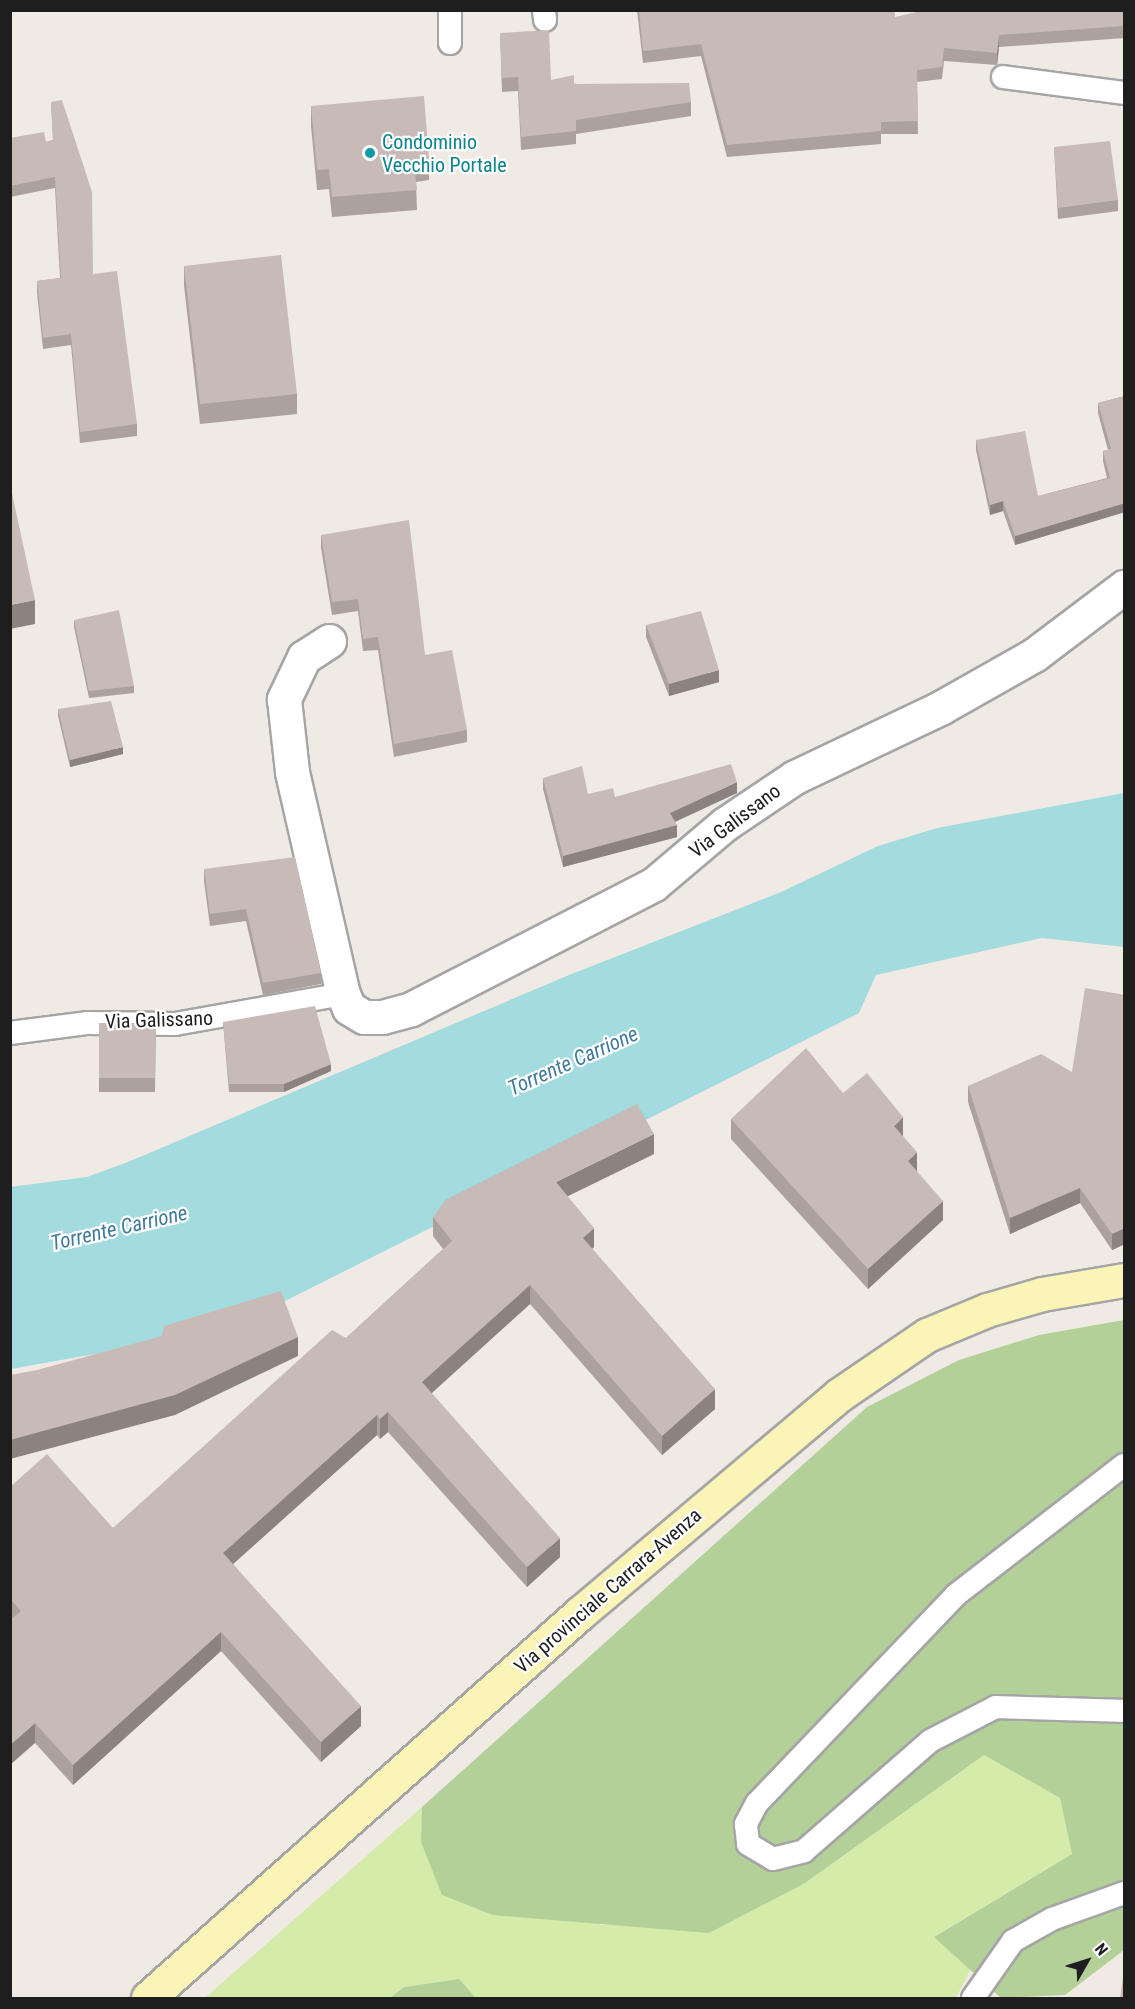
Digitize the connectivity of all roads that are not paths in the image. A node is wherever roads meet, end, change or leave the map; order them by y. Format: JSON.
{"nodes":[{"id":1,"x":450,"y":10,"type":"edge"},
{"id":2,"x":450,"y":43,"type":"dead end"},
{"id":3,"x":1003,"y":77,"type":"dead end"},
{"id":4,"x":1125,"y":93,"type":"edge"},
{"id":5,"x":1125,"y":587,"type":"edge"},
{"id":6,"x":328,"y":641,"type":"dead end"},
{"id":7,"x":343,"y":994,"type":"junction"},
{"id":8,"x":10,"y":1033,"type":"edge"},
{"id":9,"x":1125,"y":1280,"type":"edge"},
{"id":10,"x":1125,"y":1465,"type":"edge"},
{"id":11,"x":1125,"y":1711,"type":"edge"},
{"id":12,"x":1125,"y":1893,"type":"edge"},
{"id":13,"x":148,"y":1998,"type":"edge"},
{"id":14,"x":973,"y":1998,"type":"edge"}],
"edges":[{"from":1,"to":2,"type":"lane"},
{"from":3,"to":4,"type":"lane"},
{"from":5,"to":7,"type":"street","name":"Via Galissano"},
{"from":6,"to":7,"type":"street","name":"Via Galissano"},
{"from":7,"to":8,"type":"lane","name":"Via Galissano"},
{"from":9,"to":13,"type":"main road","name":"Via provinciale Carrara-Avenza"},
{"from":10,"to":11,"type":"lane"},
{"from":12,"to":14,"type":"lane"}]}
